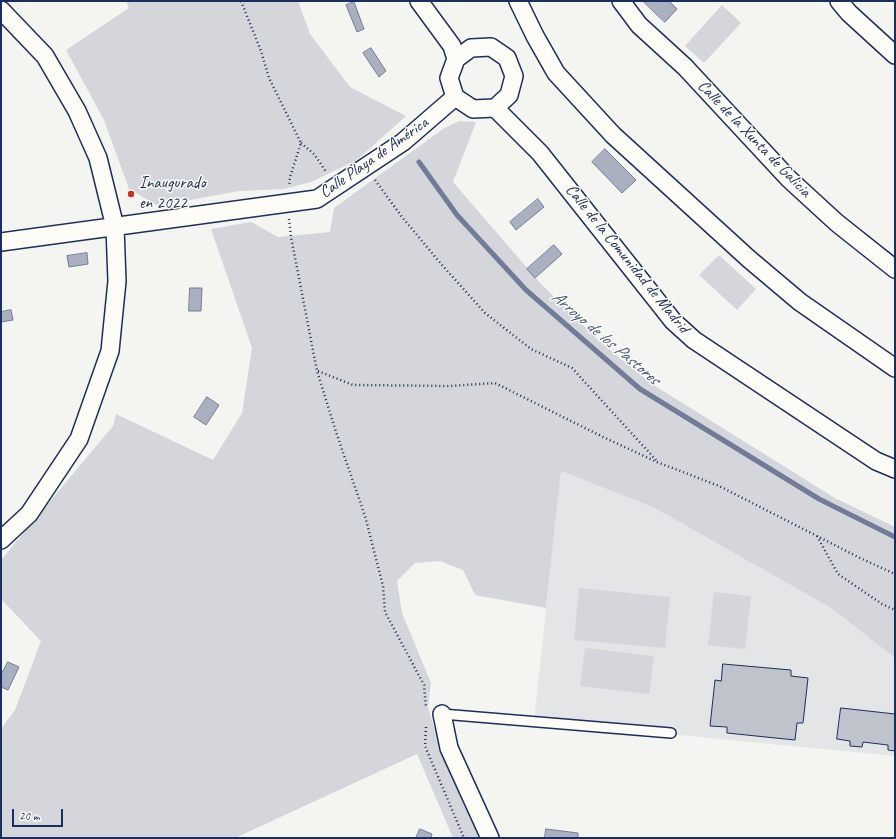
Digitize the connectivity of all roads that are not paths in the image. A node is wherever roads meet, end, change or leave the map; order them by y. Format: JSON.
{"nodes":[{"id":1,"x":420,"y":1,"type":"edge"},
{"id":2,"x":518,"y":1,"type":"edge"},
{"id":3,"x":621,"y":1,"type":"edge"},
{"id":4,"x":839,"y":1,"type":"edge"},
{"id":5,"x":1,"y":10,"type":"edge"},
{"id":6,"x":895,"y":55,"type":"edge"},
{"id":7,"x":456,"y":59,"type":"junction"},
{"id":8,"x":455,"y":97,"type":"junction"},
{"id":9,"x":495,"y":108,"type":"junction"},
{"id":10,"x":115,"y":227,"type":"junction"},
{"id":11,"x":1,"y":242,"type":"edge"},
{"id":12,"x":895,"y":269,"type":"edge"},
{"id":13,"x":895,"y":368,"type":"edge"},
{"id":14,"x":895,"y":469,"type":"edge"},
{"id":15,"x":1,"y":540,"type":"edge"},
{"id":16,"x":434,"y":713,"type":"joint"},
{"id":17,"x":671,"y":733,"type":"dead end"},
{"id":18,"x":490,"y":838,"type":"edge"}],
"edges":[{"from":1,"to":7,"type":"street"},
{"from":2,"to":13,"type":"street"},
{"from":3,"to":12,"type":"street","name":"Calle de la Xunta de Galicia"},
{"from":4,"to":6,"type":"street"},
{"from":5,"to":10,"type":"street"},
{"from":7,"to":8,"type":"street"},
{"from":7,"to":9,"type":"street"},
{"from":8,"to":9,"type":"street"},
{"from":8,"to":10,"type":"street","name":"Calle Playa de América"},
{"from":9,"to":14,"type":"street","name":"Calle de la Comunidad de Madrid"},
{"from":10,"to":11,"type":"street","name":"Calle Playa de América"},
{"from":10,"to":15,"type":"street"},
{"from":16,"to":17,"type":"lane"},
{"from":16,"to":18,"type":"street"}]}
